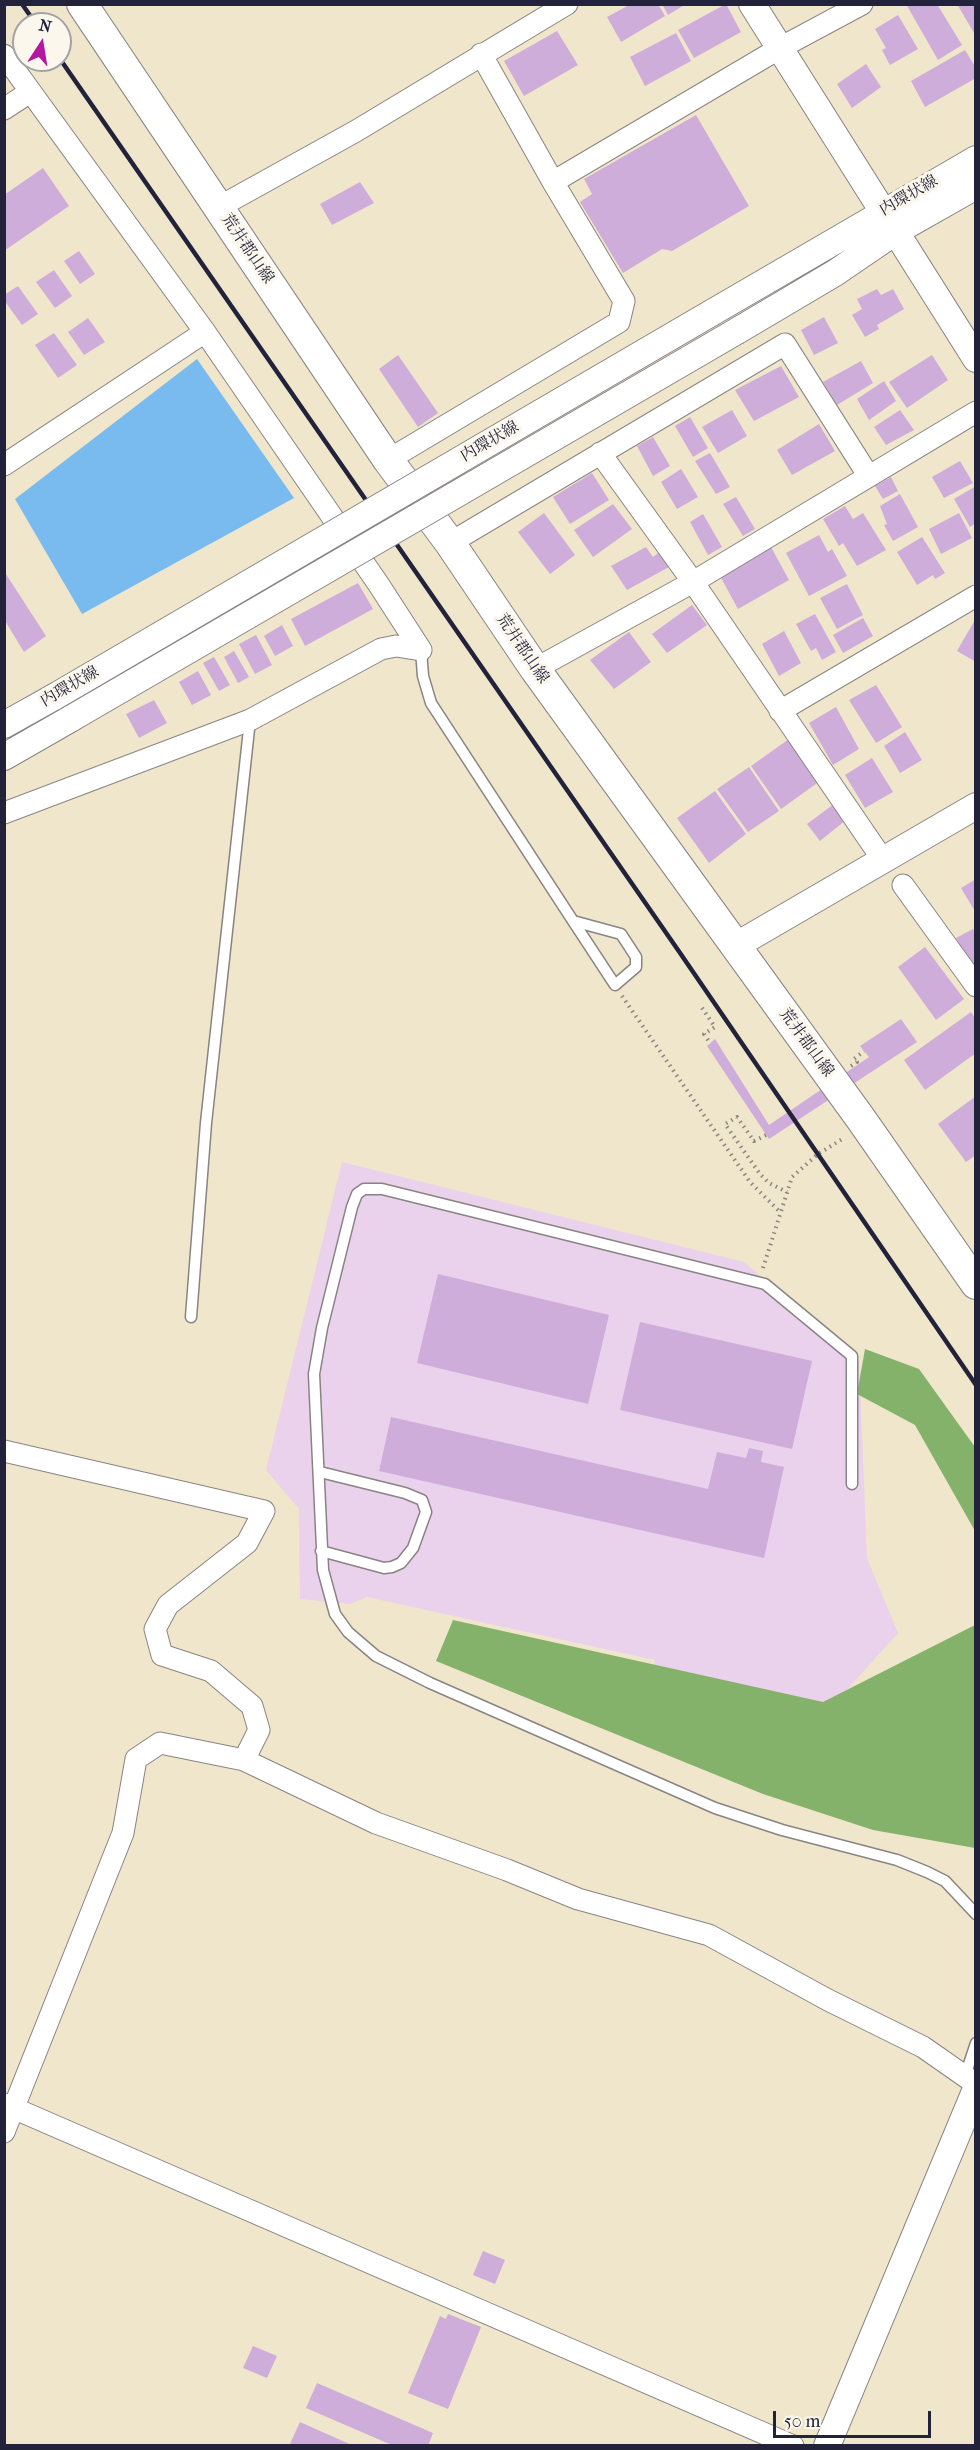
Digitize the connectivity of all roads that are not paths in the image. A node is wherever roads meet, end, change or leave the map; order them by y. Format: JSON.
{"nodes":[{"id":1,"x":82,"y":4,"type":"edge"},
{"id":2,"x":567,"y":4,"type":"edge"},
{"id":3,"x":752,"y":4,"type":"edge"},
{"id":4,"x":862,"y":4,"type":"edge"},
{"id":5,"x":780,"y":48,"type":"junction"},
{"id":6,"x":481,"y":54,"type":"junction"},
{"id":7,"x":4,"y":55,"type":"edge"},
{"id":8,"x":30,"y":92,"type":"junction"},
{"id":9,"x":4,"y":109,"type":"edge"},
{"id":10,"x":975,"y":159,"type":"edge"},
{"id":11,"x":553,"y":182,"type":"junction"},
{"id":12,"x":975,"y":186,"type":"edge"},
{"id":13,"x":219,"y":207,"type":"junction"},
{"id":14,"x":888,"y":222,"type":"junction"},
{"id":15,"x":205,"y":332,"type":"junction"},
{"id":16,"x":975,"y":359,"type":"edge"},
{"id":17,"x":975,"y":412,"type":"edge"},
{"id":18,"x":600,"y":453,"type":"junction"},
{"id":19,"x":388,"y":460,"type":"junction"},
{"id":20,"x":4,"y":465,"type":"edge"},
{"id":21,"x":868,"y":475,"type":"junction"},
{"id":22,"x":450,"y":543,"type":"junction"},
{"id":23,"x":693,"y":582,"type":"junction"},
{"id":24,"x":975,"y":596,"type":"edge"},
{"id":25,"x":422,"y":650,"type":"junction"},
{"id":26,"x":535,"y":669,"type":"junction"},
{"id":27,"x":780,"y":711,"type":"junction"},
{"id":28,"x":250,"y":720,"type":"junction"},
{"id":29,"x":4,"y":725,"type":"edge"},
{"id":30,"x":4,"y":757,"type":"edge"},
{"id":31,"x":975,"y":806,"type":"edge"},
{"id":32,"x":4,"y":813,"type":"edge"},
{"id":33,"x":883,"y":860,"type":"junction"},
{"id":34,"x":903,"y":885,"type":"dead end"},
{"id":35,"x":573,"y":921,"type":"junction"},
{"id":36,"x":735,"y":946,"type":"junction"},
{"id":37,"x":975,"y":986,"type":"edge"},
{"id":38,"x":975,"y":1284,"type":"edge"},
{"id":39,"x":191,"y":1317,"type":"dead end"},
{"id":40,"x":4,"y":1451,"type":"edge"},
{"id":41,"x":320,"y":1472,"type":"junction"},
{"id":42,"x":852,"y":1484,"type":"dead end"},
{"id":43,"x":321,"y":1551,"type":"junction"},
{"id":44,"x":244,"y":1760,"type":"junction"},
{"id":45,"x":975,"y":1914,"type":"edge"},
{"id":46,"x":975,"y":2043,"type":"edge"},
{"id":47,"x":972,"y":2083,"type":"edge"},
{"id":48,"x":10,"y":2106,"type":"edge"},
{"id":49,"x":4,"y":2132,"type":"edge"},
{"id":50,"x":793,"y":2445,"type":"edge"},
{"id":51,"x":827,"y":2445,"type":"edge"}],
"edges":[{"from":1,"to":13,"type":"main road","name":"荒井郡山線"},
{"from":2,"to":6,"type":"street"},
{"from":3,"to":5,"type":"street"},
{"from":4,"to":5,"type":"street"},
{"from":5,"to":11,"type":"street"},
{"from":5,"to":14,"type":"street"},
{"from":6,"to":11,"type":"street"},
{"from":6,"to":13,"type":"street"},
{"from":7,"to":8,"type":"street"},
{"from":8,"to":9,"type":"street"},
{"from":8,"to":15,"type":"street"},
{"from":10,"to":14,"type":"street","name":"内環状線"},
{"from":11,"to":19,"type":"street"},
{"from":12,"to":14,"type":"street"},
{"from":13,"to":19,"type":"main road","name":"荒井郡山線"},
{"from":14,"to":16,"type":"street"},
{"from":14,"to":29,"type":"street","name":"内環状線","bridge":true},
{"from":14,"to":30,"type":"street","name":"内環状線","bridge":true},
{"from":15,"to":20,"type":"street"},
{"from":15,"to":25,"type":"street"},
{"from":17,"to":21,"type":"street"},
{"from":18,"to":21,"type":"street"},
{"from":18,"to":22,"type":"street"},
{"from":18,"to":23,"type":"street"},
{"from":19,"to":22,"type":"main road","name":"荒井郡山線"},
{"from":21,"to":23,"type":"street"},
{"from":22,"to":26,"type":"main road","name":"荒井郡山線"},
{"from":23,"to":26,"type":"street"},
{"from":23,"to":27,"type":"street"},
{"from":24,"to":27,"type":"street"},
{"from":25,"to":28,"type":"street"},
{"from":25,"to":35,"type":"lane"},
{"from":26,"to":36,"type":"main road","name":"荒井郡山線"},
{"from":27,"to":33,"type":"street"},
{"from":28,"to":32,"type":"street"},
{"from":28,"to":39,"type":"lane"},
{"from":31,"to":33,"type":"street"},
{"from":33,"to":36,"type":"street"},
{"from":34,"to":37,"type":"street"},
{"from":35,"to":35,"type":"lane"},
{"from":36,"to":38,"type":"main road","name":"荒井郡山線"},
{"from":40,"to":44,"type":"street"},
{"from":41,"to":42,"type":"lane"},
{"from":41,"to":43,"type":"lane"},
{"from":41,"to":43,"type":"lane"},
{"from":43,"to":45,"type":"lane"},
{"from":44,"to":47,"type":"street"},
{"from":44,"to":48,"type":"street"},
{"from":46,"to":47,"type":"lane"},
{"from":47,"to":51,"type":"street"},
{"from":48,"to":49,"type":"street"},
{"from":48,"to":50,"type":"street"}]}
